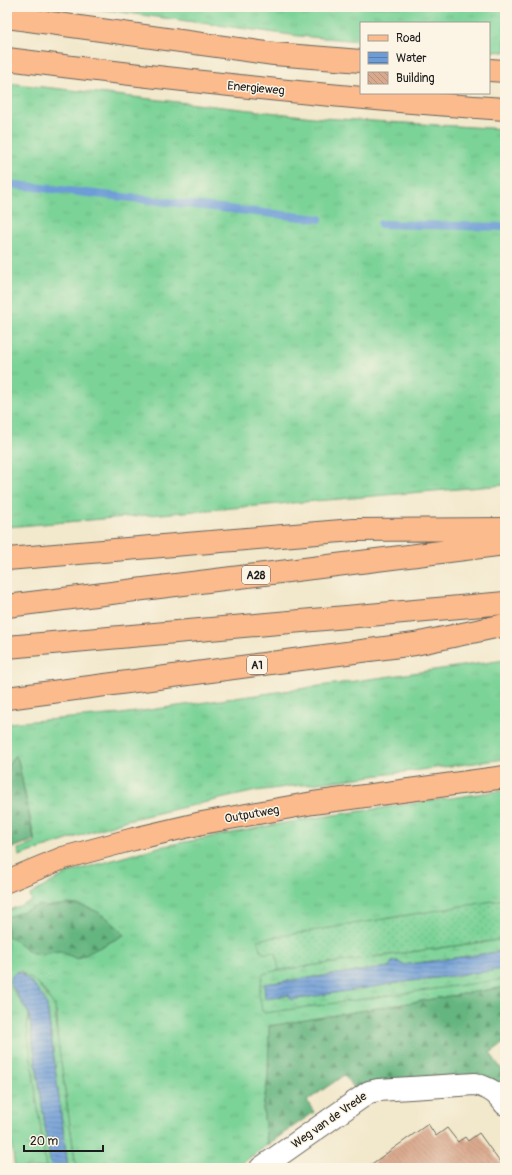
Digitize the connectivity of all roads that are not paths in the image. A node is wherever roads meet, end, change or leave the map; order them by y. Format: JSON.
{"nodes":[{"id":1,"x":7,"y":17,"type":"edge"},
{"id":2,"x":7,"y":60,"type":"edge"},
{"id":3,"x":360,"y":61,"type":"edge"},
{"id":4,"x":490,"y":70,"type":"edge"},
{"id":5,"x":505,"y":71,"type":"edge"},
{"id":6,"x":505,"y":109,"type":"edge"},
{"id":7,"x":505,"y":529,"type":"edge"},
{"id":8,"x":505,"y":544,"type":"edge"},
{"id":9,"x":7,"y":559,"type":"edge"},
{"id":10,"x":505,"y":603,"type":"edge"},
{"id":11,"x":7,"y":606,"type":"edge"},
{"id":12,"x":505,"y":625,"type":"edge"},
{"id":13,"x":7,"y":647,"type":"edge"},
{"id":14,"x":7,"y":698,"type":"edge"},
{"id":15,"x":505,"y":777,"type":"edge"},
{"id":16,"x":14,"y":878,"type":"edge"},
{"id":17,"x":502,"y":1095,"type":"edge"},
{"id":18,"x":260,"y":1168,"type":"edge"}],
"edges":[{"from":1,"to":3,"type":"main road"},
{"from":2,"to":6,"type":"main road","name":"Energieweg"},
{"from":4,"to":5,"type":"main road"},
{"from":7,"to":9,"type":"main road"},
{"from":8,"to":11,"type":"main road","number":"A28"},
{"from":10,"to":13,"type":"main road"},
{"from":12,"to":14,"type":"main road","number":"A1"},
{"from":15,"to":16,"type":"main road","name":"Outputweg"},
{"from":17,"to":18,"type":"street","name":"Weg van de Vrede"}]}
